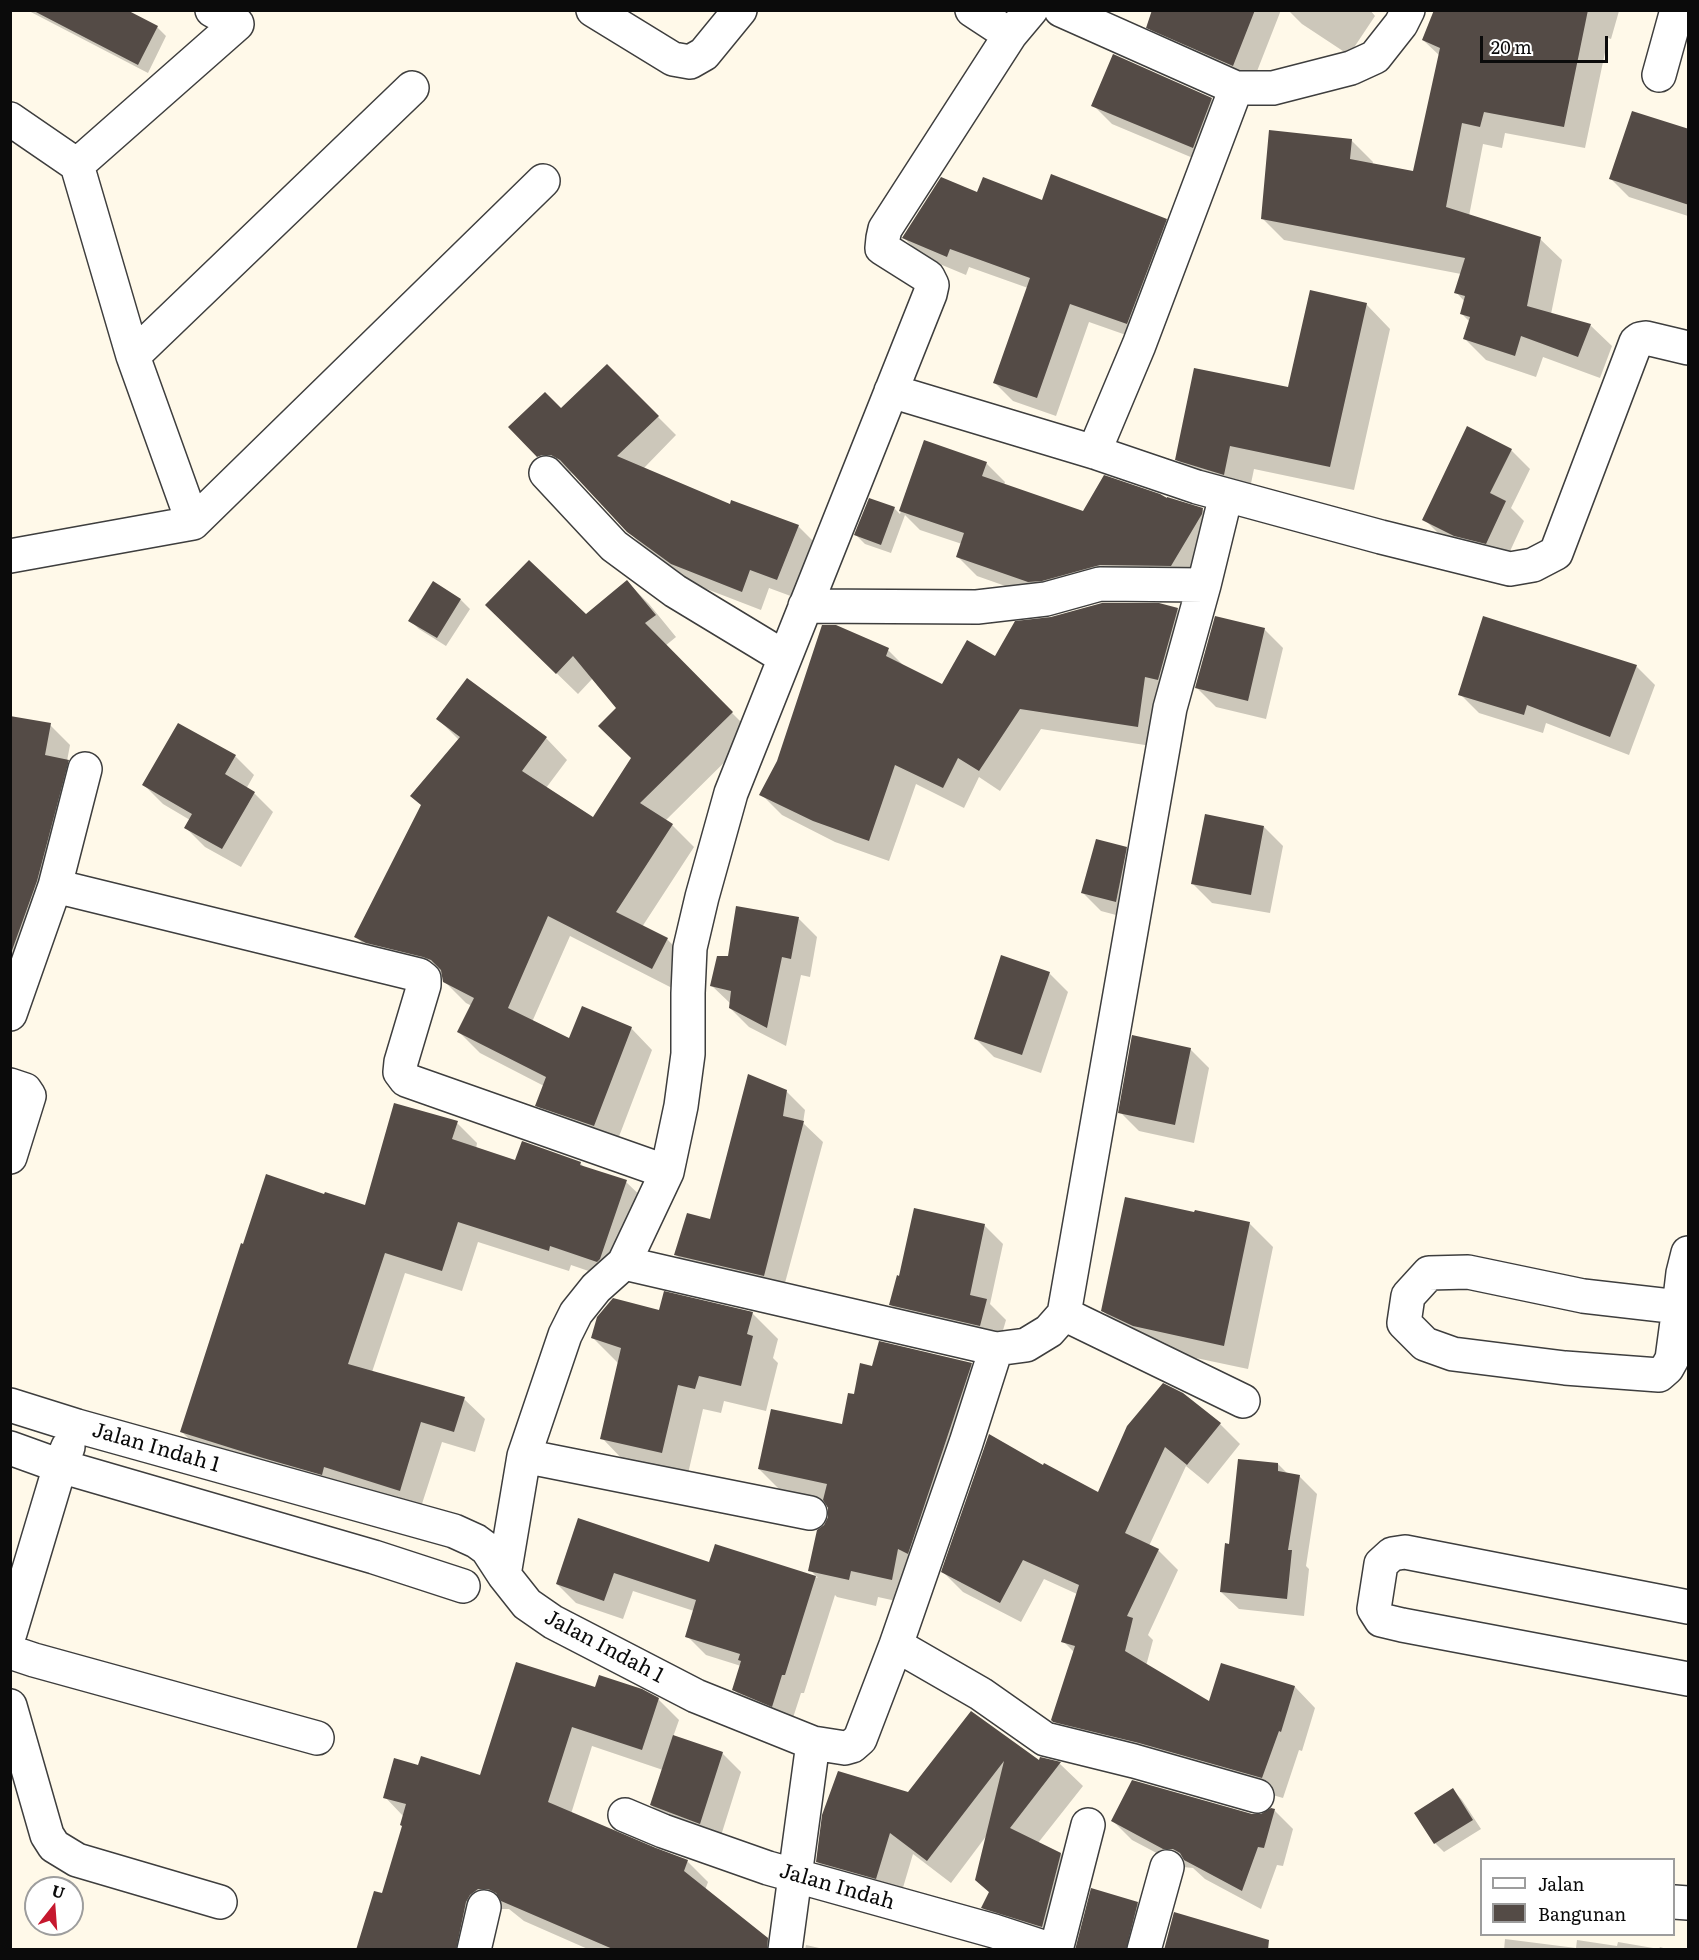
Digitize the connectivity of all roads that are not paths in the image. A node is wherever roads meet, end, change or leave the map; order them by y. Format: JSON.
{"nodes":[{"id":1,"x":212,"y":10,"type":"edge"},
{"id":2,"x":593,"y":10,"type":"edge"},
{"id":3,"x":740,"y":10,"type":"edge"},
{"id":4,"x":972,"y":10,"type":"edge"},
{"id":5,"x":1061,"y":10,"type":"edge"},
{"id":6,"x":1408,"y":10,"type":"edge"},
{"id":7,"x":1677,"y":10,"type":"edge"},
{"id":8,"x":1021,"y":22,"type":"edge"},
{"id":9,"x":1659,"y":75,"type":"dead end"},
{"id":10,"x":412,"y":88,"type":"dead end"},
{"id":11,"x":1236,"y":88,"type":"junction"},
{"id":12,"x":10,"y":119,"type":"edge"},
{"id":13,"x":77,"y":165,"type":"junction"},
{"id":14,"x":543,"y":181,"type":"dead end"},
{"id":15,"x":1689,"y":348,"type":"edge"},
{"id":16,"x":134,"y":356,"type":"junction"},
{"id":17,"x":891,"y":391,"type":"junction"},
{"id":18,"x":1094,"y":452,"type":"junction"},
{"id":19,"x":546,"y":473,"type":"dead end"},
{"id":20,"x":1226,"y":495,"type":"junction"},
{"id":21,"x":193,"y":523,"type":"junction"},
{"id":22,"x":13,"y":548,"type":"edge"},
{"id":23,"x":1204,"y":585,"type":"junction"},
{"id":24,"x":805,"y":606,"type":"junction"},
{"id":25,"x":784,"y":657,"type":"junction"},
{"id":26,"x":85,"y":769,"type":"dead end"},
{"id":27,"x":54,"y":886,"type":"junction"},
{"id":28,"x":10,"y":1014,"type":"edge"},
{"id":29,"x":10,"y":1085,"type":"edge"},
{"id":30,"x":10,"y":1157,"type":"edge"},
{"id":31,"x":667,"y":1172,"type":"junction"},
{"id":32,"x":1689,"y":1253,"type":"edge"},
{"id":33,"x":624,"y":1263,"type":"junction"},
{"id":34,"x":1679,"y":1306,"type":"junction"},
{"id":35,"x":1064,"y":1314,"type":"junction"},
{"id":36,"x":996,"y":1349,"type":"junction"},
{"id":37,"x":1243,"y":1401,"type":"dead end"},
{"id":38,"x":10,"y":1405,"type":"edge"},
{"id":39,"x":77,"y":1426,"type":"junction"},
{"id":40,"x":10,"y":1448,"type":"edge"},
{"id":41,"x":524,"y":1456,"type":"junction"},
{"id":42,"x":60,"y":1466,"type":"junction"},
{"id":43,"x":810,"y":1513,"type":"dead end"},
{"id":44,"x":504,"y":1575,"type":"junction"},
{"id":45,"x":463,"y":1586,"type":"dead end"},
{"id":46,"x":1689,"y":1607,"type":"edge"},
{"id":47,"x":10,"y":1634,"type":"edge"},
{"id":48,"x":896,"y":1645,"type":"junction"},
{"id":49,"x":10,"y":1652,"type":"edge"},
{"id":50,"x":1689,"y":1679,"type":"edge"},
{"id":51,"x":10,"y":1706,"type":"edge"},
{"id":52,"x":317,"y":1738,"type":"dead end"},
{"id":53,"x":813,"y":1743,"type":"junction"},
{"id":54,"x":1257,"y":1796,"type":"dead end"},
{"id":55,"x":626,"y":1815,"type":"dead end"},
{"id":56,"x":1088,"y":1825,"type":"dead end"},
{"id":57,"x":1167,"y":1867,"type":"dead end"},
{"id":58,"x":795,"y":1875,"type":"junction"},
{"id":59,"x":220,"y":1902,"type":"dead end"},
{"id":60,"x":484,"y":1907,"type":"dead end"},
{"id":61,"x":474,"y":1950,"type":"edge"},
{"id":62,"x":785,"y":1950,"type":"edge"},
{"id":63,"x":1054,"y":1950,"type":"edge"},
{"id":64,"x":1144,"y":1950,"type":"edge"}],
"edges":[{"from":1,"to":13,"type":"street"},
{"from":2,"to":3,"type":"street"},
{"from":4,"to":8,"type":"street"},
{"from":5,"to":11,"type":"street"},
{"from":6,"to":11,"type":"street"},
{"from":7,"to":9,"type":"street"},
{"from":8,"to":17,"type":"street"},
{"from":10,"to":16,"type":"street"},
{"from":11,"to":18,"type":"street"},
{"from":12,"to":13,"type":"street"},
{"from":13,"to":16,"type":"street"},
{"from":14,"to":21,"type":"street"},
{"from":15,"to":20,"type":"street"},
{"from":16,"to":21,"type":"street"},
{"from":17,"to":18,"type":"street"},
{"from":17,"to":24,"type":"street"},
{"from":18,"to":20,"type":"street"},
{"from":19,"to":25,"type":"street"},
{"from":20,"to":23,"type":"street"},
{"from":21,"to":22,"type":"street"},
{"from":23,"to":24,"type":"street"},
{"from":23,"to":35,"type":"street"},
{"from":24,"to":25,"type":"street"},
{"from":25,"to":31,"type":"street"},
{"from":26,"to":27,"type":"street"},
{"from":27,"to":28,"type":"street"},
{"from":27,"to":31,"type":"street"},
{"from":29,"to":30,"type":"street"},
{"from":31,"to":33,"type":"street"},
{"from":32,"to":34,"type":"street"},
{"from":33,"to":36,"type":"street"},
{"from":33,"to":41,"type":"street"},
{"from":34,"to":34,"type":"street"},
{"from":35,"to":36,"type":"street"},
{"from":35,"to":37,"type":"street"},
{"from":36,"to":48,"type":"street","name":"Jalan Indah 1"},
{"from":38,"to":39,"type":"street","name":"Jalan Indah 1"},
{"from":39,"to":42,"type":"street"},
{"from":39,"to":44,"type":"street","name":"Jalan Indah 1"},
{"from":40,"to":42,"type":"street"},
{"from":41,"to":43,"type":"street"},
{"from":41,"to":44,"type":"street"},
{"from":42,"to":45,"type":"street"},
{"from":42,"to":47,"type":"street"},
{"from":44,"to":53,"type":"street","name":"Jalan Indah 1"},
{"from":46,"to":50,"type":"street"},
{"from":48,"to":53,"type":"street","name":"Jalan Indah 1"},
{"from":48,"to":54,"type":"street"},
{"from":49,"to":52,"type":"street"},
{"from":51,"to":59,"type":"street"},
{"from":53,"to":58,"type":"street"},
{"from":55,"to":58,"type":"street","name":"Jalan Indah"},
{"from":56,"to":63,"type":"street"},
{"from":57,"to":64,"type":"street"},
{"from":58,"to":62,"type":"street"},
{"from":58,"to":63,"type":"street","name":"Jalan Indah"},
{"from":60,"to":61,"type":"street"}]}
